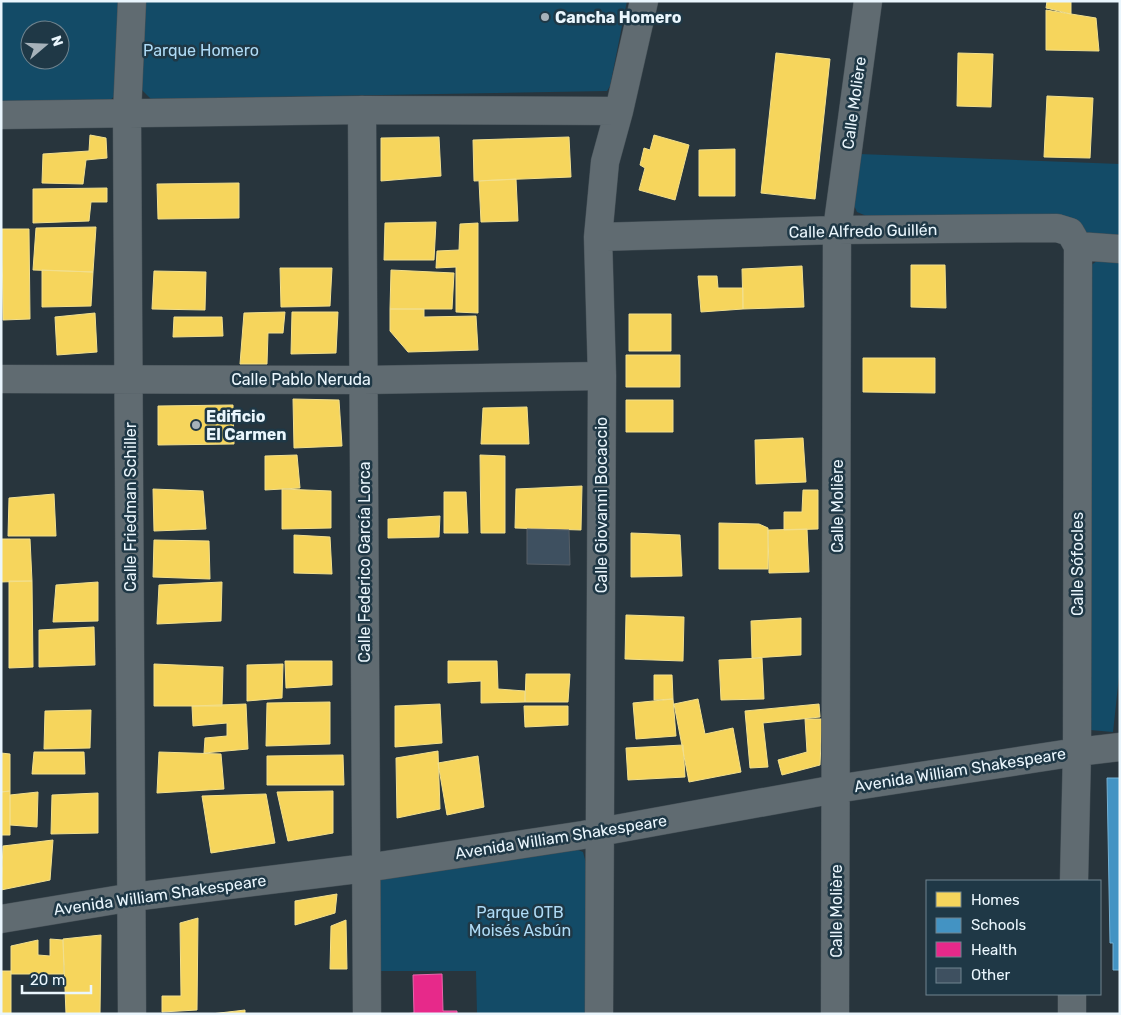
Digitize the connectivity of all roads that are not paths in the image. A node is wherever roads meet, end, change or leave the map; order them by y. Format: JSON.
{"nodes":[{"id":1,"x":132,"y":1,"type":"edge"},
{"id":2,"x":644,"y":1,"type":"edge"},
{"id":3,"x":868,"y":1,"type":"edge"},
{"id":4,"x":362,"y":110,"type":"junction"},
{"id":5,"x":619,"y":111,"type":"junction"},
{"id":6,"x":127,"y":114,"type":"junction"},
{"id":7,"x":1,"y":115,"type":"edge"},
{"id":8,"x":837,"y":230,"type":"junction"},
{"id":9,"x":598,"y":237,"type":"junction"},
{"id":10,"x":1078,"y":246,"type":"junction"},
{"id":11,"x":1120,"y":249,"type":"edge"},
{"id":12,"x":602,"y":376,"type":"junction"},
{"id":13,"x":1,"y":378,"type":"edge"},
{"id":14,"x":128,"y":379,"type":"junction"},
{"id":15,"x":364,"y":380,"type":"junction"},
{"id":16,"x":1120,"y":747,"type":"edge"},
{"id":17,"x":1077,"y":752,"type":"junction"},
{"id":18,"x":836,"y":789,"type":"junction"},
{"id":19,"x":599,"y":833,"type":"junction"},
{"id":20,"x":366,"y":868,"type":"junction"},
{"id":21,"x":1074,"y":880,"type":"edge"},
{"id":22,"x":133,"y":897,"type":"junction"},
{"id":23,"x":1,"y":919,"type":"edge"},
{"id":24,"x":1072,"y":995,"type":"edge"},
{"id":25,"x":132,"y":1014,"type":"edge"},
{"id":26,"x":367,"y":1014,"type":"edge"},
{"id":27,"x":599,"y":1014,"type":"edge"},
{"id":28,"x":835,"y":1014,"type":"edge"},
{"id":29,"x":1072,"y":1014,"type":"edge"}],
"edges":[{"from":1,"to":6,"type":"street","name":"Calle Friedman Schiller"},
{"from":2,"to":5,"type":"street","name":"Calle Giovanni Bocaccio"},
{"from":3,"to":8,"type":"street","name":"Calle Molière"},
{"from":4,"to":5,"type":"street"},
{"from":4,"to":6,"type":"street"},
{"from":4,"to":15,"type":"street","name":"Calle Federico García Lorca"},
{"from":5,"to":9,"type":"street","name":"Calle Giovanni Bocaccio"},
{"from":6,"to":7,"type":"street"},
{"from":6,"to":14,"type":"street","name":"Calle Friedman Schiller"},
{"from":8,"to":9,"type":"street","name":"Calle Alfredo Guillén"},
{"from":8,"to":10,"type":"street","name":"Calle Alfredo Guillén"},
{"from":8,"to":18,"type":"street","name":"Calle Molière"},
{"from":9,"to":12,"type":"street","name":"Calle Giovanni Bocaccio"},
{"from":10,"to":11,"type":"street"},
{"from":10,"to":17,"type":"street","name":"Calle Sófocles"},
{"from":12,"to":15,"type":"street","name":"Calle Pablo Neruda"},
{"from":12,"to":19,"type":"street","name":"Calle Giovanni Bocaccio"},
{"from":13,"to":14,"type":"street","name":"Calle Pablo Neruda"},
{"from":14,"to":15,"type":"street","name":"Calle Pablo Neruda"},
{"from":14,"to":22,"type":"street","name":"Calle Friedman Schiller"},
{"from":15,"to":20,"type":"street","name":"Calle Federico García Lorca"},
{"from":16,"to":17,"type":"street","name":"Avenida William Shakespeare"},
{"from":17,"to":18,"type":"street","name":"Avenida William Shakespeare"},
{"from":17,"to":21,"type":"street","name":"Calle Sófocles"},
{"from":18,"to":19,"type":"street","name":"Avenida William Shakespeare"},
{"from":18,"to":28,"type":"street","name":"Calle Molière"},
{"from":19,"to":20,"type":"street","name":"Avenida William Shakespeare"},
{"from":19,"to":27,"type":"street","name":"Calle Giovanni Bocaccio"},
{"from":20,"to":22,"type":"street","name":"Avenida William Shakespeare"},
{"from":20,"to":26,"type":"street","name":"Calle Federico García Lorca"},
{"from":22,"to":23,"type":"street","name":"Avenida William Shakespeare"},
{"from":22,"to":25,"type":"street","name":"Calle Friedman Schiller"},
{"from":24,"to":29,"type":"street"}]}
